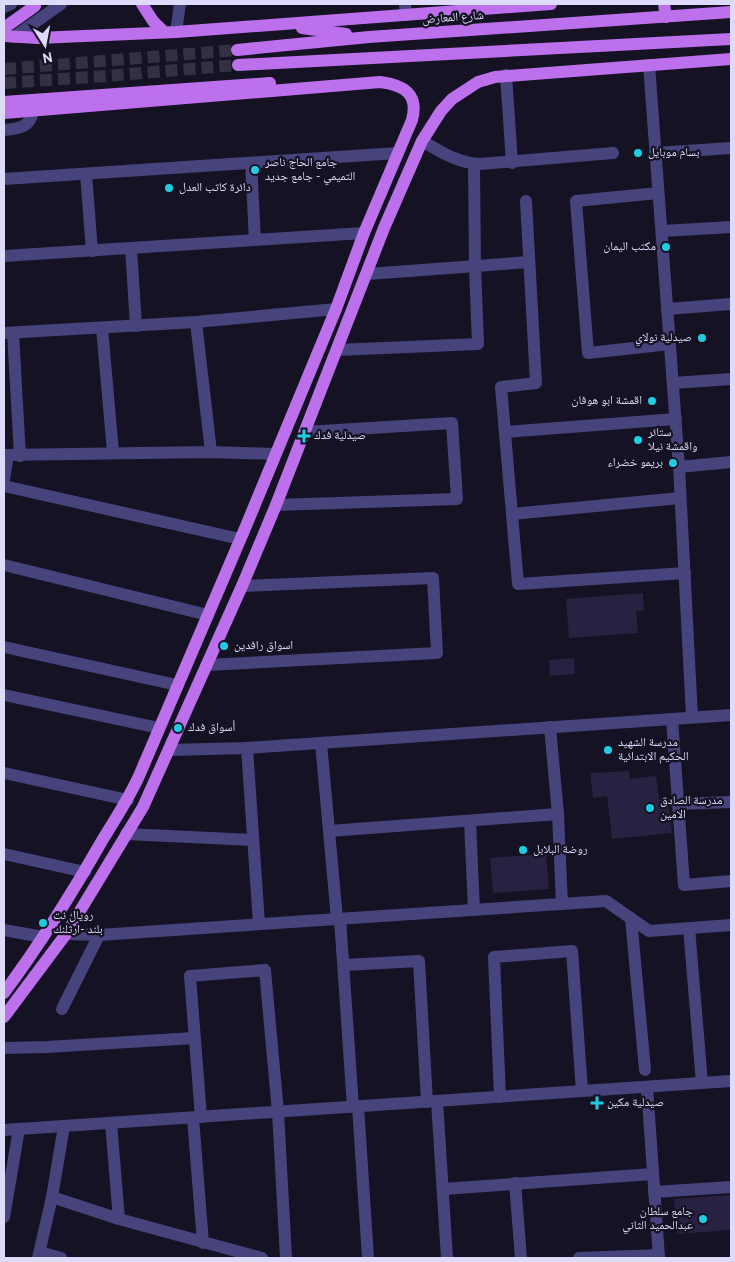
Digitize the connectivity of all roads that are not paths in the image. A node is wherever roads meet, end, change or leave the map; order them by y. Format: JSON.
{"nodes":[{"id":1,"x":10,"y":4,"type":"edge"},
{"id":2,"x":61,"y":4,"type":"edge"},
{"id":3,"x":142,"y":4,"type":"edge"},
{"id":4,"x":180,"y":4,"type":"edge"},
{"id":5,"x":551,"y":4,"type":"edge"},
{"id":6,"x":4,"y":7,"type":"edge"},
{"id":7,"x":462,"y":7,"type":"edge"},
{"id":8,"x":36,"y":8,"type":"edge"},
{"id":9,"x":406,"y":9,"type":"edge"},
{"id":10,"x":665,"y":10,"type":"edge"},
{"id":11,"x":731,"y":12,"type":"edge"},
{"id":12,"x":277,"y":25,"type":"junction"},
{"id":13,"x":4,"y":28,"type":"edge"},
{"id":14,"x":170,"y":32,"type":"junction"},
{"id":15,"x":9,"y":37,"type":"edge"},
{"id":16,"x":369,"y":37,"type":"junction"},
{"id":17,"x":731,"y":39,"type":"edge"},
{"id":18,"x":681,"y":43,"type":"junction"},
{"id":19,"x":237,"y":50,"type":"tunnel mouth"},
{"id":20,"x":368,"y":59,"type":"junction"},
{"id":21,"x":731,"y":59,"type":"edge"},
{"id":22,"x":683,"y":62,"type":"junction"},
{"id":23,"x":238,"y":65,"type":"tunnel mouth"},
{"id":24,"x":649,"y":65,"type":"junction"},
{"id":25,"x":506,"y":75,"type":"junction"},
{"id":26,"x":368,"y":82,"type":"junction"},
{"id":27,"x":4,"y":102,"type":"edge"},
{"id":28,"x":34,"y":105,"type":"junction"},
{"id":29,"x":4,"y":113,"type":"edge"},
{"id":30,"x":4,"y":130,"type":"edge"},
{"id":31,"x":422,"y":141,"type":"junction"},
{"id":32,"x":731,"y":148,"type":"edge"},
{"id":33,"x":613,"y":153,"type":"dead end"},
{"id":34,"x":655,"y":154,"type":"junction"},
{"id":35,"x":396,"y":157,"type":"junction"},
{"id":36,"x":251,"y":163,"type":"junction"},
{"id":37,"x":512,"y":163,"type":"junction"},
{"id":38,"x":474,"y":164,"type":"junction"},
{"id":39,"x":410,"y":169,"type":"junction"},
{"id":40,"x":86,"y":174,"type":"junction"},
{"id":41,"x":4,"y":179,"type":"edge"},
{"id":42,"x":658,"y":193,"type":"junction"},
{"id":43,"x":526,"y":201,"type":"dead end"},
{"id":44,"x":731,"y":226,"type":"edge"},
{"id":45,"x":662,"y":232,"type":"junction"},
{"id":46,"x":364,"y":233,"type":"junction"},
{"id":47,"x":255,"y":240,"type":"junction"},
{"id":48,"x":131,"y":248,"type":"junction"},
{"id":49,"x":92,"y":251,"type":"junction"},
{"id":50,"x":4,"y":256,"type":"edge"},
{"id":51,"x":529,"y":262,"type":"junction"},
{"id":52,"x":475,"y":266,"type":"junction"},
{"id":53,"x":368,"y":274,"type":"junction"},
{"id":54,"x":731,"y":304,"type":"edge"},
{"id":55,"x":667,"y":308,"type":"junction"},
{"id":56,"x":336,"y":309,"type":"junction"},
{"id":57,"x":196,"y":322,"type":"junction"},
{"id":58,"x":136,"y":326,"type":"junction"},
{"id":59,"x":102,"y":328,"type":"junction"},
{"id":60,"x":8,"y":333,"type":"edge"},
{"id":61,"x":670,"y":344,"type":"junction"},
{"id":62,"x":337,"y":350,"type":"junction"},
{"id":63,"x":731,"y":379,"type":"edge"},
{"id":64,"x":673,"y":383,"type":"junction"},
{"id":65,"x":676,"y":419,"type":"junction"},
{"id":66,"x":305,"y":432,"type":"junction"},
{"id":67,"x":505,"y":432,"type":"junction"},
{"id":68,"x":113,"y":452,"type":"junction"},
{"id":69,"x":210,"y":452,"type":"junction"},
{"id":70,"x":276,"y":454,"type":"junction"},
{"id":71,"x":10,"y":456,"type":"edge"},
{"id":72,"x":731,"y":462,"type":"edge"},
{"id":73,"x":679,"y":466,"type":"junction"},
{"id":74,"x":4,"y":480,"type":"edge"},
{"id":75,"x":4,"y":486,"type":"edge"},
{"id":76,"x":680,"y":498,"type":"junction"},
{"id":77,"x":276,"y":505,"type":"junction"},
{"id":78,"x":512,"y":514,"type":"junction"},
{"id":79,"x":246,"y":526,"type":"junction"},
{"id":80,"x":264,"y":533,"type":"junction"},
{"id":81,"x":240,"y":539,"type":"junction"},
{"id":82,"x":4,"y":565,"type":"edge"},
{"id":83,"x":685,"y":573,"type":"junction"},
{"id":84,"x":242,"y":586,"type":"junction"},
{"id":85,"x":208,"y":615,"type":"junction"},
{"id":86,"x":4,"y":647,"type":"edge"},
{"id":87,"x":206,"y":666,"type":"junction"},
{"id":88,"x":177,"y":685,"type":"junction"},
{"id":89,"x":4,"y":695,"type":"edge"},
{"id":90,"x":731,"y":714,"type":"edge"},
{"id":91,"x":692,"y":717,"type":"junction"},
{"id":92,"x":672,"y":719,"type":"junction"},
{"id":93,"x":550,"y":727,"type":"junction"},
{"id":94,"x":159,"y":728,"type":"junction"},
{"id":95,"x":321,"y":743,"type":"junction"},
{"id":96,"x":247,"y":748,"type":"junction"},
{"id":97,"x":169,"y":750,"type":"junction"},
{"id":98,"x":4,"y":773,"type":"edge"},
{"id":99,"x":128,"y":800,"type":"junction"},
{"id":100,"x":731,"y":802,"type":"edge"},
{"id":101,"x":678,"y":804,"type":"junction"},
{"id":102,"x":558,"y":814,"type":"junction"},
{"id":103,"x":470,"y":821,"type":"junction"},
{"id":104,"x":329,"y":832,"type":"junction"},
{"id":105,"x":126,"y":834,"type":"junction"},
{"id":106,"x":253,"y":840,"type":"junction"},
{"id":107,"x":4,"y":854,"type":"edge"},
{"id":108,"x":85,"y":872,"type":"junction"},
{"id":109,"x":731,"y":881,"type":"edge"},
{"id":110,"x":562,"y":904,"type":"junction"},
{"id":111,"x":474,"y":910,"type":"junction"},
{"id":112,"x":631,"y":918,"type":"junction"},
{"id":113,"x":339,"y":919,"type":"junction"},
{"id":114,"x":258,"y":924,"type":"junction"},
{"id":115,"x":731,"y":924,"type":"edge"},
{"id":116,"x":689,"y":928,"type":"junction"},
{"id":117,"x":4,"y":930,"type":"edge"},
{"id":118,"x":66,"y":934,"type":"junction"},
{"id":119,"x":99,"y":935,"type":"junction"},
{"id":120,"x":43,"y":937,"type":"junction"},
{"id":121,"x":344,"y":965,"type":"junction"},
{"id":122,"x":4,"y":993,"type":"edge"},
{"id":123,"x":62,"y":1009,"type":"dead end"},
{"id":124,"x":4,"y":1017,"type":"edge"},
{"id":125,"x":194,"y":1038,"type":"junction"},
{"id":126,"x":4,"y":1048,"type":"edge"},
{"id":127,"x":644,"y":1070,"type":"dead end"},
{"id":128,"x":731,"y":1081,"type":"edge"},
{"id":129,"x":702,"y":1083,"type":"junction"},
{"id":130,"x":647,"y":1087,"type":"junction"},
{"id":131,"x":582,"y":1091,"type":"junction"},
{"id":132,"x":500,"y":1097,"type":"junction"},
{"id":133,"x":432,"y":1102,"type":"junction"},
{"id":134,"x":356,"y":1107,"type":"junction"},
{"id":135,"x":278,"y":1112,"type":"junction"},
{"id":136,"x":197,"y":1117,"type":"junction"},
{"id":137,"x":111,"y":1123,"type":"junction"},
{"id":138,"x":64,"y":1126,"type":"junction"},
{"id":139,"x":4,"y":1130,"type":"edge"},
{"id":140,"x":19,"y":1130,"type":"junction"},
{"id":141,"x":653,"y":1174,"type":"junction"},
{"id":142,"x":515,"y":1183,"type":"junction"},
{"id":143,"x":731,"y":1187,"type":"edge"},
{"id":144,"x":443,"y":1189,"type":"junction"},
{"id":145,"x":654,"y":1192,"type":"junction"},
{"id":146,"x":52,"y":1197,"type":"junction"},
{"id":147,"x":4,"y":1217,"type":"edge"},
{"id":148,"x":119,"y":1219,"type":"junction"},
{"id":149,"x":203,"y":1243,"type":"junction"},
{"id":150,"x":39,"y":1255,"type":"edge"},
{"id":151,"x":659,"y":1256,"type":"edge"},
{"id":152,"x":61,"y":1258,"type":"edge"},
{"id":153,"x":262,"y":1258,"type":"edge"},
{"id":154,"x":286,"y":1258,"type":"edge"},
{"id":155,"x":368,"y":1258,"type":"edge"},
{"id":156,"x":447,"y":1258,"type":"edge"},
{"id":157,"x":521,"y":1258,"type":"edge"},
{"id":158,"x":579,"y":1258,"type":"edge"}],
"edges":[{"from":1,"to":6,"type":"street"},
{"from":2,"to":8,"type":"street"},
{"from":3,"to":14,"type":"main road"},
{"from":4,"to":14,"type":"street"},
{"from":5,"to":7,"type":"main road"},
{"from":7,"to":9,"type":"main road"},
{"from":8,"to":13,"type":"main road","bridge":true},
{"from":8,"to":15,"type":"street"},
{"from":9,"to":12,"type":"main road"},
{"from":10,"to":11,"type":"main road","name":"شارع المعارض"},
{"from":10,"to":16,"type":"main road","name":"شارع المعارض"},
{"from":12,"to":14,"type":"main road"},
{"from":12,"to":16,"type":"main road"},
{"from":14,"to":15,"type":"main road"},
{"from":16,"to":19,"type":"main road","name":"شارع المعارض"},
{"from":17,"to":18,"type":"main road"},
{"from":18,"to":20,"type":"main road"},
{"from":18,"to":22,"type":"main road"},
{"from":20,"to":23,"type":"main road"},
{"from":20,"to":26,"type":"main road"},
{"from":21,"to":22,"type":"main road"},
{"from":22,"to":24,"type":"main road"},
{"from":24,"to":25,"type":"main road"},
{"from":24,"to":34,"type":"street"},
{"from":25,"to":31,"type":"main road"},
{"from":25,"to":37,"type":"street"},
{"from":26,"to":28,"type":"main road"},
{"from":26,"to":35,"type":"main road"},
{"from":27,"to":28,"type":"main road"},
{"from":28,"to":29,"type":"main road"},
{"from":28,"to":30,"type":"street"},
{"from":31,"to":38,"type":"street"},
{"from":31,"to":39,"type":"main road"},
{"from":32,"to":34,"type":"street"},
{"from":33,"to":37,"type":"street"},
{"from":34,"to":42,"type":"street"},
{"from":35,"to":36,"type":"street"},
{"from":35,"to":39,"type":"main road"},
{"from":35,"to":46,"type":"main road"},
{"from":36,"to":40,"type":"street"},
{"from":36,"to":47,"type":"street"},
{"from":37,"to":38,"type":"street"},
{"from":38,"to":52,"type":"street"},
{"from":39,"to":53,"type":"main road"},
{"from":40,"to":41,"type":"street"},
{"from":40,"to":49,"type":"street"},
{"from":42,"to":45,"type":"street"},
{"from":42,"to":61,"type":"street"},
{"from":43,"to":51,"type":"street"},
{"from":44,"to":45,"type":"street"},
{"from":45,"to":55,"type":"street"},
{"from":46,"to":47,"type":"street"},
{"from":46,"to":56,"type":"main road"},
{"from":47,"to":48,"type":"street"},
{"from":48,"to":49,"type":"street"},
{"from":48,"to":58,"type":"street"},
{"from":49,"to":50,"type":"street"},
{"from":51,"to":52,"type":"street"},
{"from":51,"to":67,"type":"street"},
{"from":52,"to":53,"type":"street"},
{"from":52,"to":62,"type":"street"},
{"from":53,"to":62,"type":"main road"},
{"from":54,"to":55,"type":"street"},
{"from":55,"to":61,"type":"street"},
{"from":56,"to":57,"type":"street"},
{"from":56,"to":70,"type":"main road"},
{"from":57,"to":58,"type":"street"},
{"from":57,"to":69,"type":"street"},
{"from":58,"to":59,"type":"street"},
{"from":59,"to":60,"type":"street"},
{"from":59,"to":68,"type":"street"},
{"from":60,"to":71,"type":"street"},
{"from":61,"to":64,"type":"street"},
{"from":62,"to":66,"type":"main road"},
{"from":63,"to":64,"type":"street"},
{"from":64,"to":65,"type":"street"},
{"from":65,"to":67,"type":"street"},
{"from":65,"to":73,"type":"street"},
{"from":66,"to":77,"type":"main road"},
{"from":66,"to":77,"type":"street"},
{"from":67,"to":78,"type":"street"},
{"from":68,"to":69,"type":"street"},
{"from":68,"to":71,"type":"street"},
{"from":69,"to":70,"type":"street"},
{"from":70,"to":79,"type":"main road"},
{"from":71,"to":74,"type":"street"},
{"from":72,"to":73,"type":"street"},
{"from":73,"to":76,"type":"street"},
{"from":75,"to":81,"type":"street"},
{"from":76,"to":78,"type":"street"},
{"from":76,"to":83,"type":"street"},
{"from":77,"to":80,"type":"main road"},
{"from":78,"to":83,"type":"street"},
{"from":79,"to":80,"type":"main road"},
{"from":79,"to":81,"type":"main road"},
{"from":80,"to":84,"type":"main road"},
{"from":81,"to":85,"type":"main road"},
{"from":82,"to":85,"type":"street"},
{"from":83,"to":91,"type":"street"},
{"from":84,"to":87,"type":"main road"},
{"from":84,"to":87,"type":"street"},
{"from":85,"to":88,"type":"main road"},
{"from":86,"to":88,"type":"street"},
{"from":87,"to":97,"type":"main road"},
{"from":88,"to":94,"type":"main road"},
{"from":89,"to":94,"type":"street"},
{"from":90,"to":91,"type":"street"},
{"from":91,"to":92,"type":"street"},
{"from":92,"to":93,"type":"street"},
{"from":92,"to":101,"type":"street"},
{"from":93,"to":95,"type":"street"},
{"from":93,"to":102,"type":"street"},
{"from":94,"to":99,"type":"main road"},
{"from":95,"to":96,"type":"street"},
{"from":95,"to":104,"type":"street"},
{"from":96,"to":97,"type":"street"},
{"from":96,"to":106,"type":"street"},
{"from":97,"to":105,"type":"main road"},
{"from":98,"to":99,"type":"street"},
{"from":99,"to":108,"type":"main road"},
{"from":100,"to":101,"type":"street"},
{"from":101,"to":109,"type":"street"},
{"from":102,"to":103,"type":"street"},
{"from":102,"to":110,"type":"street"},
{"from":103,"to":104,"type":"street"},
{"from":103,"to":111,"type":"street"},
{"from":104,"to":113,"type":"street"},
{"from":105,"to":106,"type":"street"},
{"from":105,"to":118,"type":"main road"},
{"from":106,"to":114,"type":"street"},
{"from":107,"to":108,"type":"street"},
{"from":108,"to":120,"type":"main road"},
{"from":110,"to":111,"type":"street"},
{"from":110,"to":112,"type":"street"},
{"from":111,"to":113,"type":"street"},
{"from":112,"to":116,"type":"street"},
{"from":112,"to":127,"type":"street"},
{"from":113,"to":114,"type":"street"},
{"from":113,"to":121,"type":"street"},
{"from":114,"to":119,"type":"street"},
{"from":115,"to":116,"type":"street"},
{"from":116,"to":129,"type":"street"},
{"from":117,"to":120,"type":"street"},
{"from":118,"to":119,"type":"street"},
{"from":118,"to":124,"type":"main road"},
{"from":119,"to":123,"type":"street"},
{"from":120,"to":122,"type":"main road"},
{"from":121,"to":133,"type":"street"},
{"from":121,"to":134,"type":"street"},
{"from":125,"to":126,"type":"street"},
{"from":125,"to":135,"type":"street"},
{"from":125,"to":136,"type":"street"},
{"from":128,"to":129,"type":"street"},
{"from":129,"to":130,"type":"street"},
{"from":130,"to":131,"type":"street"},
{"from":130,"to":141,"type":"street"},
{"from":131,"to":132,"type":"street"},
{"from":131,"to":132,"type":"street"},
{"from":132,"to":133,"type":"street"},
{"from":133,"to":134,"type":"street"},
{"from":133,"to":144,"type":"street"},
{"from":134,"to":135,"type":"street"},
{"from":134,"to":155,"type":"street"},
{"from":135,"to":136,"type":"street"},
{"from":135,"to":154,"type":"street"},
{"from":136,"to":137,"type":"street"},
{"from":136,"to":149,"type":"street"},
{"from":137,"to":138,"type":"street"},
{"from":137,"to":148,"type":"street"},
{"from":138,"to":140,"type":"street"},
{"from":138,"to":146,"type":"street"},
{"from":139,"to":140,"type":"street"},
{"from":140,"to":147,"type":"street"},
{"from":141,"to":142,"type":"street"},
{"from":141,"to":145,"type":"street"},
{"from":142,"to":144,"type":"street"},
{"from":142,"to":157,"type":"street"},
{"from":143,"to":145,"type":"street"},
{"from":144,"to":156,"type":"street"},
{"from":145,"to":151,"type":"street"},
{"from":146,"to":148,"type":"street"},
{"from":146,"to":150,"type":"street"},
{"from":148,"to":149,"type":"street"},
{"from":149,"to":153,"type":"street"},
{"from":150,"to":152,"type":"street"},
{"from":151,"to":158,"type":"street"}]}
